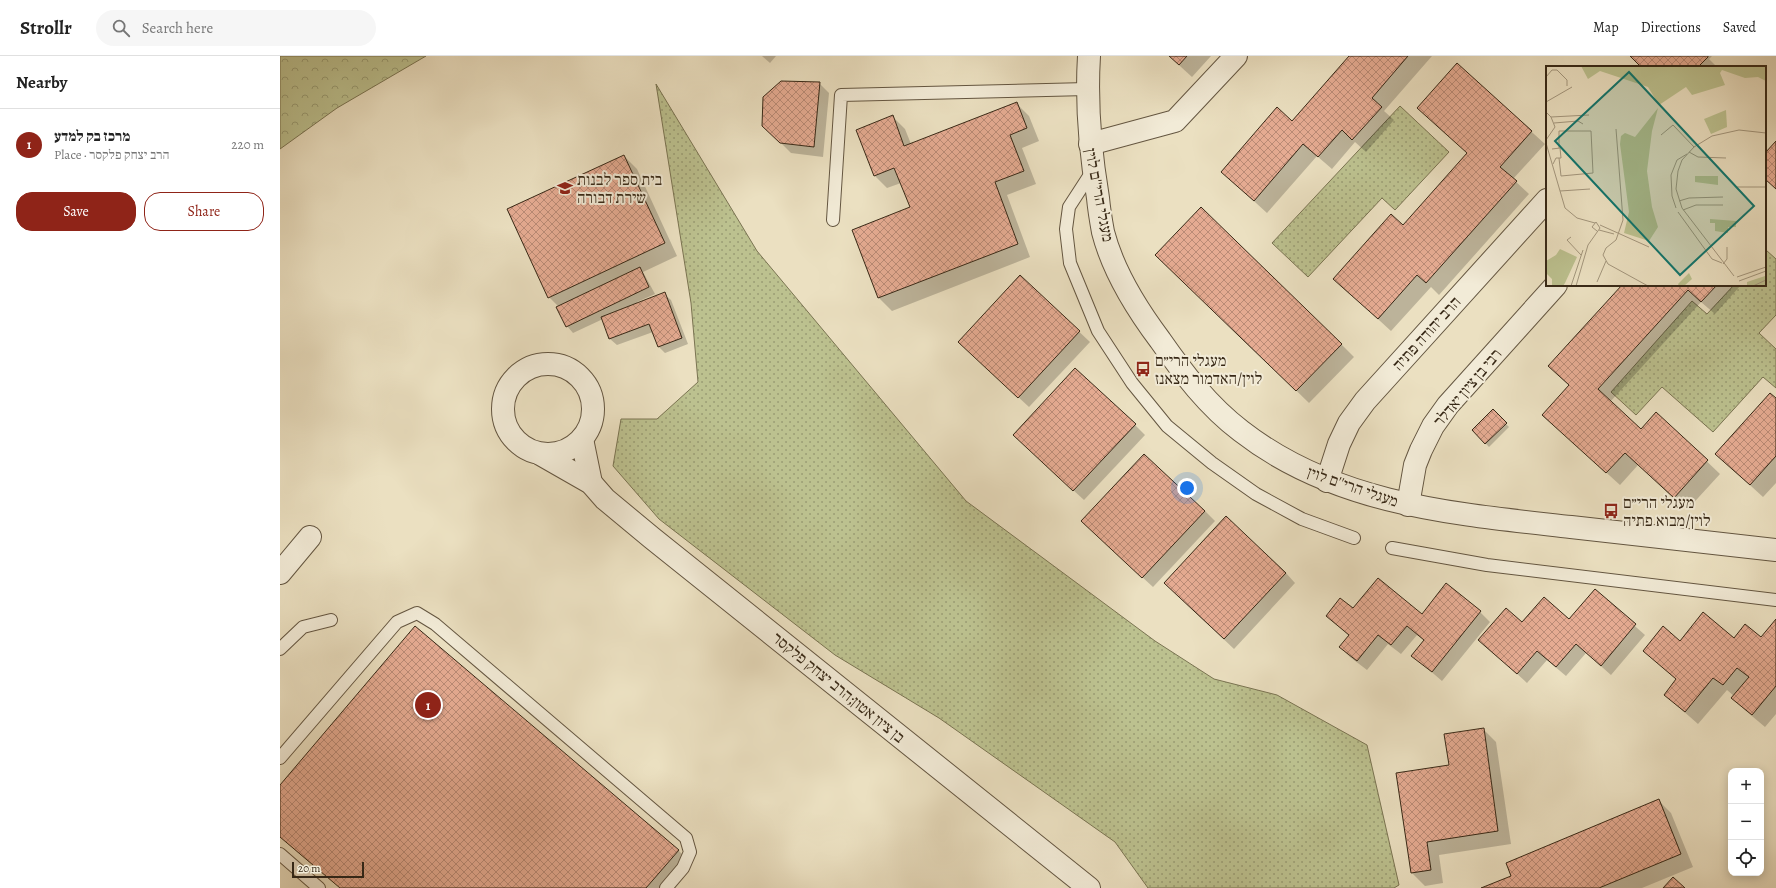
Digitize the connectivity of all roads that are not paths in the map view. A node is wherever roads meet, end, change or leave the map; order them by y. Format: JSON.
{"nodes":[{"id":1,"x":1090,"y":56,"type":"edge"},
{"id":2,"x":1236,"y":56,"type":"edge"},
{"id":3,"x":1087,"y":89,"type":"junction"},
{"id":4,"x":1090,"y":144,"type":"junction"},
{"id":5,"x":1093,"y":170,"type":"junction"},
{"id":6,"x":1546,"y":201,"type":"edge"},
{"id":7,"x":833,"y":220,"type":"dead end"},
{"id":8,"x":1555,"y":286,"type":"edge"},
{"id":9,"x":582,"y":439,"type":"junction"},
{"id":10,"x":542,"y":455,"type":"junction"},
{"id":11,"x":1327,"y":481,"type":"junction"},
{"id":12,"x":591,"y":483,"type":"junction"},
{"id":13,"x":1408,"y":505,"type":"junction"},
{"id":14,"x":310,"y":537,"type":"dead end"},
{"id":15,"x":1354,"y":538,"type":"dead end"},
{"id":16,"x":1392,"y":548,"type":"dead end"},
{"id":17,"x":1776,"y":550,"type":"edge"},
{"id":18,"x":280,"y":573,"type":"edge"},
{"id":19,"x":1776,"y":600,"type":"edge"},
{"id":20,"x":331,"y":620,"type":"dead end"},
{"id":21,"x":280,"y":649,"type":"edge"},
{"id":22,"x":280,"y":758,"type":"edge"},
{"id":23,"x":280,"y":854,"type":"edge"},
{"id":24,"x":319,"y":888,"type":"edge"},
{"id":25,"x":666,"y":888,"type":"edge"},
{"id":26,"x":1090,"y":888,"type":"edge"}],
"edges":[{"from":1,"to":3,"type":"street","name":"מעגלי הרי''ם לוין"},
{"from":2,"to":4,"type":"street"},
{"from":3,"to":4,"type":"street","name":"מעגלי הרי''ם לוין"},
{"from":3,"to":7,"type":"lane"},
{"from":4,"to":5,"type":"street","name":"מעגלי הרי''ם לוין"},
{"from":5,"to":11,"type":"street","name":"מעגלי הרי''ם לוין"},
{"from":5,"to":15,"type":"lane"},
{"from":6,"to":11,"type":"street","name":"הרב יהודה פתיה"},
{"from":8,"to":13,"type":"street","name":"רבי בן ציון יאדלר"},
{"from":9,"to":10,"type":"street"},
{"from":9,"to":10,"type":"street"},
{"from":9,"to":12,"type":"street"},
{"from":10,"to":12,"type":"street","name":"בן ציון אטון;הרב יצחק פלקסר"},
{"from":11,"to":13,"type":"street","name":"מעגלי הרי''ם לוין"},
{"from":12,"to":26,"type":"street","name":"בן ציון אטון;הרב יצחק פלקסר"},
{"from":13,"to":17,"type":"street","name":"מעגלי הרי''ם לוין"},
{"from":14,"to":18,"type":"street"},
{"from":16,"to":19,"type":"lane"},
{"from":20,"to":21,"type":"lane"},
{"from":22,"to":25,"type":"lane"},
{"from":23,"to":24,"type":"lane"}]}
